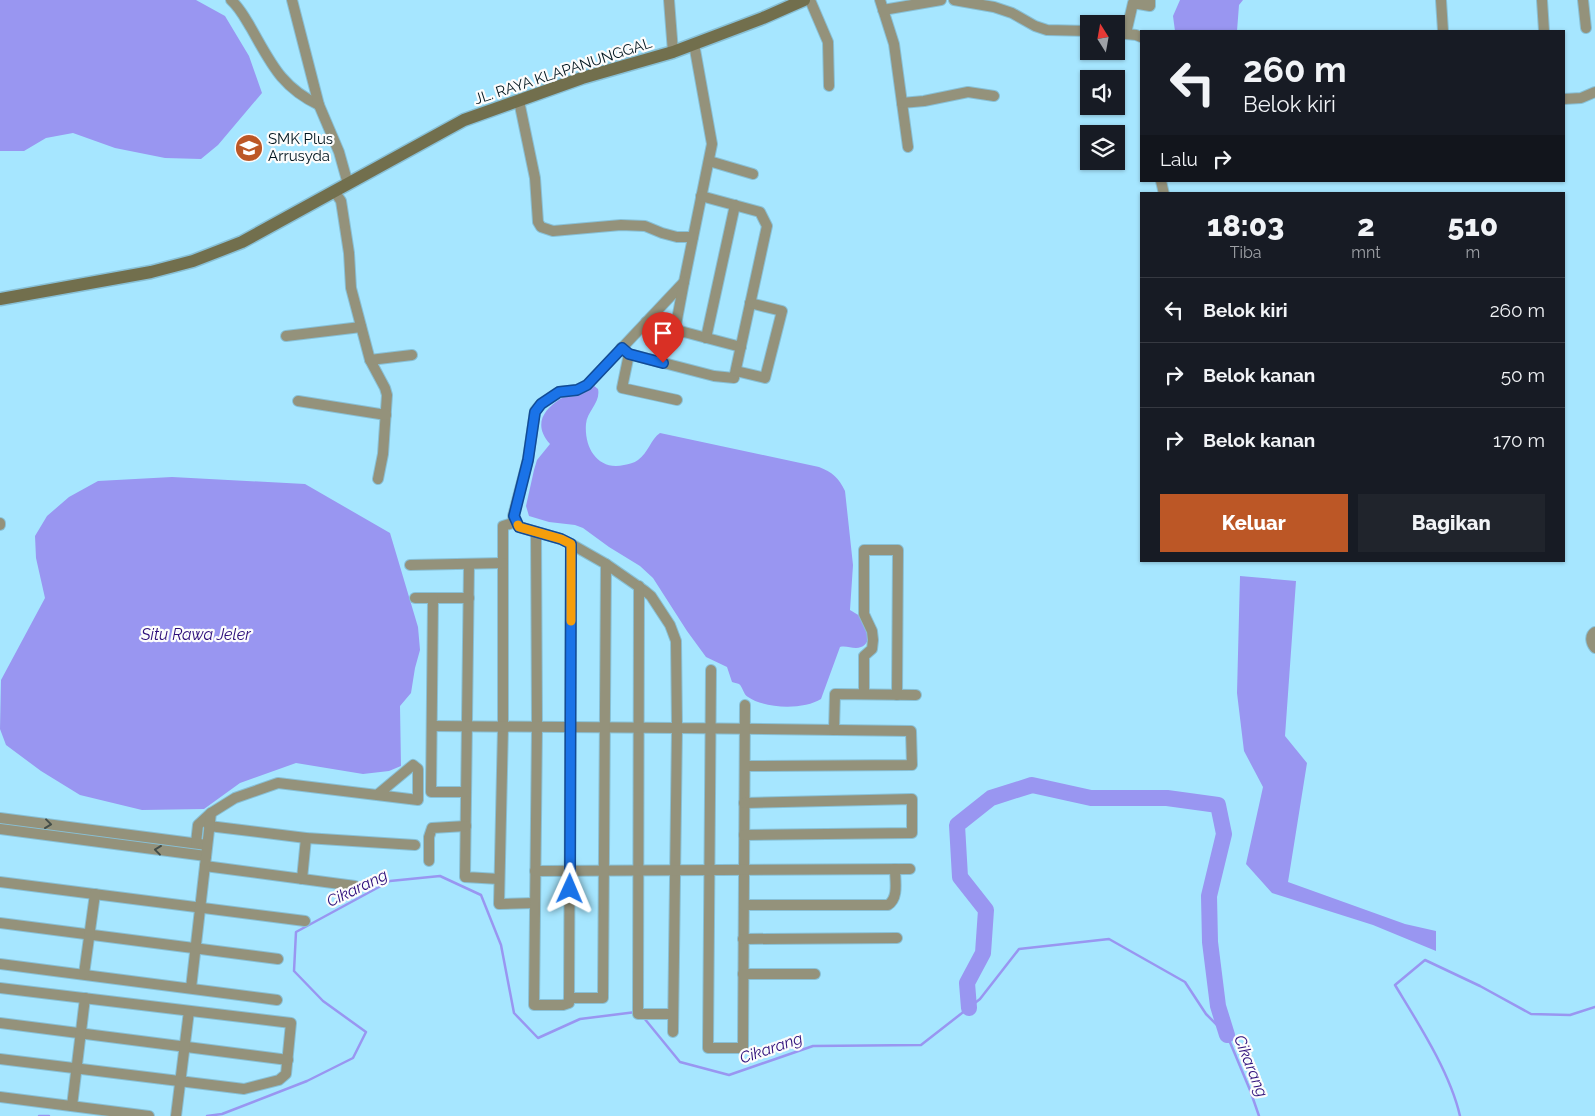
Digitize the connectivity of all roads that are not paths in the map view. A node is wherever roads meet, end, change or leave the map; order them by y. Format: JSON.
{"nodes":[{"id":1,"x":231,"y":0,"type":"edge"},
{"id":2,"x":292,"y":0,"type":"edge"},
{"id":3,"x":669,"y":0,"type":"edge"},
{"id":4,"x":804,"y":0,"type":"edge"},
{"id":5,"x":941,"y":0,"type":"edge"},
{"id":6,"x":954,"y":0,"type":"edge"},
{"id":7,"x":1150,"y":0,"type":"edge"},
{"id":8,"x":1441,"y":0,"type":"edge"},
{"id":9,"x":1542,"y":0,"type":"edge"},
{"id":10,"x":1583,"y":0,"type":"edge"},
{"id":11,"x":881,"y":5,"type":"edge"},
{"id":12,"x":1125,"y":23,"type":"edge"},
{"id":13,"x":1586,"y":28,"type":"dead end"},
{"id":14,"x":1443,"y":30,"type":"edge"},
{"id":15,"x":1544,"y":30,"type":"edge"},
{"id":16,"x":1080,"y":31,"type":"edge"},
{"id":17,"x":1125,"y":34,"type":"edge"},
{"id":18,"x":1140,"y":36,"type":"edge"},
{"id":19,"x":694,"y":44,"type":"junction"},
{"id":20,"x":673,"y":52,"type":"junction"},
{"id":21,"x":829,"y":86,"type":"dead end"},
{"id":22,"x":1595,"y":92,"type":"edge"},
{"id":23,"x":994,"y":96,"type":"dead end"},
{"id":24,"x":1565,"y":99,"type":"edge"},
{"id":25,"x":519,"y":101,"type":"junction"},
{"id":26,"x":902,"y":103,"type":"junction"},
{"id":27,"x":319,"y":105,"type":"junction"},
{"id":28,"x":908,"y":147,"type":"dead end"},
{"id":29,"x":709,"y":161,"type":"junction"},
{"id":30,"x":753,"y":174,"type":"dead end"},
{"id":31,"x":348,"y":184,"type":"junction"},
{"id":32,"x":334,"y":191,"type":"junction"},
{"id":33,"x":701,"y":196,"type":"junction"},
{"id":34,"x":735,"y":205,"type":"junction"},
{"id":35,"x":693,"y":237,"type":"junction"},
{"id":36,"x":684,"y":282,"type":"junction"},
{"id":37,"x":0,"y":299,"type":"edge"},
{"id":38,"x":750,"y":303,"type":"junction"},
{"id":39,"x":646,"y":322,"type":"junction"},
{"id":40,"x":361,"y":327,"type":"junction"},
{"id":41,"x":675,"y":330,"type":"junction"},
{"id":42,"x":286,"y":336,"type":"dead end"},
{"id":43,"x":706,"y":338,"type":"junction"},
{"id":44,"x":741,"y":347,"type":"junction"},
{"id":45,"x":625,"y":351,"type":"junction"},
{"id":46,"x":412,"y":355,"type":"dead end"},
{"id":47,"x":370,"y":360,"type":"junction"},
{"id":48,"x":736,"y":371,"type":"junction"},
{"id":49,"x":677,"y":400,"type":"dead end"},
{"id":50,"x":298,"y":401,"type":"dead end"},
{"id":51,"x":386,"y":415,"type":"junction"},
{"id":52,"x":378,"y":480,"type":"dead end"},
{"id":53,"x":516,"y":522,"type":"junction"},
{"id":54,"x":536,"y":532,"type":"junction"},
{"id":55,"x":571,"y":544,"type":"junction"},
{"id":56,"x":503,"y":563,"type":"junction"},
{"id":57,"x":469,"y":564,"type":"junction"},
{"id":58,"x":606,"y":564,"type":"junction"},
{"id":59,"x":410,"y":565,"type":"dead end"},
{"id":60,"x":639,"y":586,"type":"junction"},
{"id":61,"x":415,"y":598,"type":"dead end"},
{"id":62,"x":433,"y":598,"type":"junction"},
{"id":63,"x":469,"y":598,"type":"junction"},
{"id":64,"x":1595,"y":632,"type":"edge"},
{"id":65,"x":1595,"y":648,"type":"edge"},
{"id":66,"x":711,"y":670,"type":"dead end"},
{"id":67,"x":864,"y":694,"type":"junction"},
{"id":68,"x":897,"y":695,"type":"junction"},
{"id":69,"x":916,"y":695,"type":"dead end"},
{"id":70,"x":745,"y":705,"type":"dead end"},
{"id":71,"x":432,"y":726,"type":"junction"},
{"id":72,"x":467,"y":726,"type":"junction"},
{"id":73,"x":503,"y":727,"type":"junction"},
{"id":74,"x":537,"y":727,"type":"junction"},
{"id":75,"x":571,"y":727,"type":"junction"},
{"id":76,"x":605,"y":728,"type":"junction"},
{"id":77,"x":639,"y":728,"type":"junction"},
{"id":78,"x":676,"y":728,"type":"junction"},
{"id":79,"x":711,"y":728,"type":"junction"},
{"id":80,"x":745,"y":729,"type":"junction"},
{"id":81,"x":834,"y":730,"type":"junction"},
{"id":82,"x":744,"y":766,"type":"junction"},
{"id":83,"x":466,"y":792,"type":"junction"},
{"id":84,"x":377,"y":795,"type":"junction"},
{"id":85,"x":744,"y":803,"type":"junction"},
{"id":86,"x":210,"y":813,"type":"junction"},
{"id":87,"x":0,"y":818,"type":"edge"},
{"id":88,"x":209,"y":826,"type":"junction"},
{"id":89,"x":466,"y":826,"type":"junction"},
{"id":90,"x":0,"y":829,"type":"edge"},
{"id":91,"x":85,"y":829,"type":"junction"},
{"id":92,"x":744,"y":835,"type":"junction"},
{"id":93,"x":306,"y":838,"type":"junction"},
{"id":94,"x":84,"y":840,"type":"junction"},
{"id":95,"x":177,"y":841,"type":"junction"},
{"id":96,"x":202,"y":844,"type":"junction"},
{"id":97,"x":415,"y":845,"type":"dead end"},
{"id":98,"x":176,"y":852,"type":"junction"},
{"id":99,"x":205,"y":861,"type":"junction"},
{"id":100,"x":429,"y":861,"type":"dead end"},
{"id":101,"x":895,"y":869,"type":"junction"},
{"id":102,"x":910,"y":869,"type":"dead end"},
{"id":103,"x":744,"y":870,"type":"junction"},
{"id":104,"x":535,"y":871,"type":"junction"},
{"id":105,"x":570,"y":871,"type":"junction"},
{"id":106,"x":604,"y":871,"type":"junction"},
{"id":107,"x":639,"y":871,"type":"junction"},
{"id":108,"x":675,"y":871,"type":"junction"},
{"id":109,"x":710,"y":871,"type":"junction"},
{"id":110,"x":302,"y":879,"type":"junction"},
{"id":111,"x":499,"y":879,"type":"junction"},
{"id":112,"x":0,"y":882,"type":"edge"},
{"id":113,"x":355,"y":886,"type":"dead end"},
{"id":114,"x":94,"y":894,"type":"junction"},
{"id":115,"x":535,"y":902,"type":"junction"},
{"id":116,"x":744,"y":905,"type":"junction"},
{"id":117,"x":200,"y":908,"type":"junction"},
{"id":118,"x":305,"y":921,"type":"dead end"},
{"id":119,"x":0,"y":923,"type":"edge"},
{"id":120,"x":89,"y":934,"type":"junction"},
{"id":121,"x":897,"y":938,"type":"dead end"},
{"id":122,"x":743,"y":939,"type":"junction"},
{"id":123,"x":196,"y":948,"type":"junction"},
{"id":124,"x":278,"y":959,"type":"dead end"},
{"id":125,"x":0,"y":964,"type":"edge"},
{"id":126,"x":84,"y":974,"type":"junction"},
{"id":127,"x":743,"y":974,"type":"junction"},
{"id":128,"x":815,"y":974,"type":"dead end"},
{"id":129,"x":0,"y":988,"type":"edge"},
{"id":130,"x":191,"y":988,"type":"junction"},
{"id":131,"x":85,"y":998,"type":"junction"},
{"id":132,"x":569,"y":998,"type":"junction"},
{"id":133,"x":277,"y":1000,"type":"dead end"},
{"id":134,"x":190,"y":1011,"type":"junction"},
{"id":135,"x":673,"y":1014,"type":"junction"},
{"id":136,"x":0,"y":1023,"type":"edge"},
{"id":137,"x":673,"y":1032,"type":"dead end"},
{"id":138,"x":81,"y":1033,"type":"junction"},
{"id":139,"x":185,"y":1047,"type":"junction"},
{"id":140,"x":0,"y":1059,"type":"edge"},
{"id":141,"x":288,"y":1060,"type":"junction"},
{"id":142,"x":77,"y":1068,"type":"junction"},
{"id":143,"x":180,"y":1081,"type":"junction"},
{"id":144,"x":0,"y":1097,"type":"edge"},
{"id":145,"x":72,"y":1106,"type":"junction"},
{"id":146,"x":149,"y":1116,"type":"edge"},
{"id":147,"x":176,"y":1116,"type":"edge"}],
"edges":[{"from":1,"to":27,"type":"street"},
{"from":2,"to":27,"type":"street"},
{"from":3,"to":20,"type":"street"},
{"from":4,"to":19,"type":"street","name":"JL. RAYA KLAPANUNGGAL"},
{"from":4,"to":21,"type":"street"},
{"from":5,"to":11,"type":"street"},
{"from":6,"to":16,"type":"street"},
{"from":7,"to":12,"type":"street"},
{"from":8,"to":14,"type":"street"},
{"from":9,"to":15,"type":"street"},
{"from":10,"to":13,"type":"street"},
{"from":11,"to":26,"type":"street"},
{"from":17,"to":18,"type":"street"},
{"from":19,"to":20,"type":"street","name":"JL. RAYA KLAPANUNGGAL"},
{"from":19,"to":29,"type":"street"},
{"from":20,"to":25,"type":"street","name":"JL. RAYA KLAPANUNGGAL"},
{"from":22,"to":24,"type":"street"},
{"from":23,"to":26,"type":"street"},
{"from":25,"to":31,"type":"street","name":"JL. RAYA KLAPANUNGGAL"},
{"from":25,"to":35,"type":"street"},
{"from":26,"to":28,"type":"street"},
{"from":27,"to":31,"type":"street"},
{"from":29,"to":30,"type":"street"},
{"from":29,"to":33,"type":"street"},
{"from":31,"to":32,"type":"street","name":"JL. RAYA KLAPANUNGGAL"},
{"from":32,"to":37,"type":"street","name":"JL. RAYA KLAPANUNGGAL"},
{"from":32,"to":40,"type":"street"},
{"from":33,"to":34,"type":"street"},
{"from":33,"to":35,"type":"street"},
{"from":34,"to":38,"type":"street"},
{"from":34,"to":43,"type":"street"},
{"from":35,"to":36,"type":"street"},
{"from":36,"to":39,"type":"street"},
{"from":36,"to":41,"type":"street"},
{"from":38,"to":44,"type":"street"},
{"from":38,"to":48,"type":"street"},
{"from":39,"to":41,"type":"street"},
{"from":39,"to":45,"type":"street"},
{"from":40,"to":42,"type":"street"},
{"from":40,"to":47,"type":"street"},
{"from":41,"to":43,"type":"street"},
{"from":43,"to":44,"type":"street"},
{"from":44,"to":48,"type":"street"},
{"from":45,"to":48,"type":"street"},
{"from":45,"to":49,"type":"street"},
{"from":45,"to":53,"type":"street"},
{"from":46,"to":47,"type":"street"},
{"from":47,"to":51,"type":"street"},
{"from":50,"to":51,"type":"street"},
{"from":51,"to":52,"type":"street"},
{"from":53,"to":54,"type":"street"},
{"from":53,"to":56,"type":"street"},
{"from":54,"to":55,"type":"street"},
{"from":54,"to":74,"type":"street"},
{"from":55,"to":58,"type":"street"},
{"from":55,"to":75,"type":"street"},
{"from":56,"to":57,"type":"street"},
{"from":56,"to":73,"type":"street"},
{"from":57,"to":59,"type":"street"},
{"from":57,"to":63,"type":"street"},
{"from":58,"to":60,"type":"street"},
{"from":58,"to":76,"type":"street"},
{"from":60,"to":77,"type":"street"},
{"from":60,"to":78,"type":"street"},
{"from":61,"to":62,"type":"street"},
{"from":62,"to":63,"type":"street"},
{"from":62,"to":71,"type":"street"},
{"from":63,"to":72,"type":"street"},
{"from":64,"to":65,"type":"street"},
{"from":66,"to":79,"type":"street"},
{"from":67,"to":68,"type":"street"},
{"from":67,"to":68,"type":"street"},
{"from":67,"to":81,"type":"street"},
{"from":68,"to":69,"type":"street"},
{"from":70,"to":80,"type":"street"},
{"from":71,"to":72,"type":"street"},
{"from":71,"to":83,"type":"street"},
{"from":72,"to":73,"type":"street"},
{"from":72,"to":83,"type":"street"},
{"from":73,"to":74,"type":"street"},
{"from":73,"to":111,"type":"street"},
{"from":74,"to":75,"type":"street"},
{"from":74,"to":104,"type":"street"},
{"from":75,"to":76,"type":"street"},
{"from":75,"to":105,"type":"street"},
{"from":76,"to":77,"type":"street"},
{"from":76,"to":106,"type":"street"},
{"from":77,"to":78,"type":"street"},
{"from":77,"to":107,"type":"street"},
{"from":78,"to":79,"type":"street"},
{"from":78,"to":108,"type":"street"},
{"from":79,"to":80,"type":"street"},
{"from":79,"to":109,"type":"street"},
{"from":80,"to":81,"type":"street"},
{"from":80,"to":82,"type":"street"},
{"from":81,"to":82,"type":"street"},
{"from":82,"to":85,"type":"street"},
{"from":83,"to":89,"type":"street"},
{"from":84,"to":84,"type":"street"},
{"from":84,"to":86,"type":"street"},
{"from":85,"to":92,"type":"street"},
{"from":85,"to":92,"type":"street"},
{"from":86,"to":88,"type":"street"},
{"from":86,"to":96,"type":"street"},
{"from":87,"to":91,"type":"street","one_way":true},
{"from":88,"to":93,"type":"street"},
{"from":88,"to":96,"type":"street"},
{"from":89,"to":100,"type":"street"},
{"from":89,"to":111,"type":"street"},
{"from":90,"to":94,"type":"street"},
{"from":91,"to":94,"type":"street"},
{"from":91,"to":95,"type":"street"},
{"from":92,"to":103,"type":"street"},
{"from":93,"to":97,"type":"street"},
{"from":93,"to":110,"type":"street"},
{"from":98,"to":94,"type":"street","one_way":true},
{"from":95,"to":96,"type":"street"},
{"from":95,"to":98,"type":"street"},
{"from":96,"to":99,"type":"street"},
{"from":98,"to":99,"type":"street"},
{"from":99,"to":110,"type":"street"},
{"from":99,"to":117,"type":"street"},
{"from":101,"to":102,"type":"street"},
{"from":101,"to":103,"type":"street"},
{"from":101,"to":116,"type":"street"},
{"from":103,"to":109,"type":"street"},
{"from":103,"to":116,"type":"street"},
{"from":104,"to":105,"type":"street"},
{"from":104,"to":115,"type":"street"},
{"from":105,"to":106,"type":"street"},
{"from":105,"to":132,"type":"street"},
{"from":106,"to":107,"type":"street"},
{"from":106,"to":132,"type":"street"},
{"from":107,"to":108,"type":"street"},
{"from":107,"to":135,"type":"street"},
{"from":108,"to":109,"type":"street"},
{"from":108,"to":135,"type":"street"},
{"from":109,"to":127,"type":"street"},
{"from":110,"to":113,"type":"street"},
{"from":111,"to":115,"type":"street"},
{"from":112,"to":114,"type":"street"},
{"from":114,"to":117,"type":"street"},
{"from":114,"to":120,"type":"street"},
{"from":115,"to":132,"type":"street"},
{"from":116,"to":122,"type":"street"},
{"from":117,"to":118,"type":"street"},
{"from":117,"to":123,"type":"street"},
{"from":119,"to":120,"type":"street"},
{"from":120,"to":123,"type":"street"},
{"from":120,"to":126,"type":"street"},
{"from":121,"to":122,"type":"street"},
{"from":122,"to":127,"type":"street"},
{"from":123,"to":124,"type":"street"},
{"from":123,"to":130,"type":"street"},
{"from":125,"to":126,"type":"street"},
{"from":126,"to":130,"type":"street"},
{"from":127,"to":128,"type":"street"},
{"from":129,"to":131,"type":"street"},
{"from":130,"to":133,"type":"street"},
{"from":131,"to":134,"type":"street"},
{"from":131,"to":138,"type":"street"},
{"from":134,"to":139,"type":"street"},
{"from":134,"to":141,"type":"street"},
{"from":135,"to":137,"type":"street"},
{"from":136,"to":138,"type":"street"},
{"from":138,"to":139,"type":"street"},
{"from":138,"to":142,"type":"street"},
{"from":139,"to":141,"type":"street"},
{"from":139,"to":143,"type":"street"},
{"from":140,"to":142,"type":"street"},
{"from":141,"to":143,"type":"street"},
{"from":142,"to":143,"type":"street"},
{"from":142,"to":145,"type":"street"},
{"from":143,"to":147,"type":"street"},
{"from":144,"to":145,"type":"street"},
{"from":145,"to":146,"type":"street"}]}
